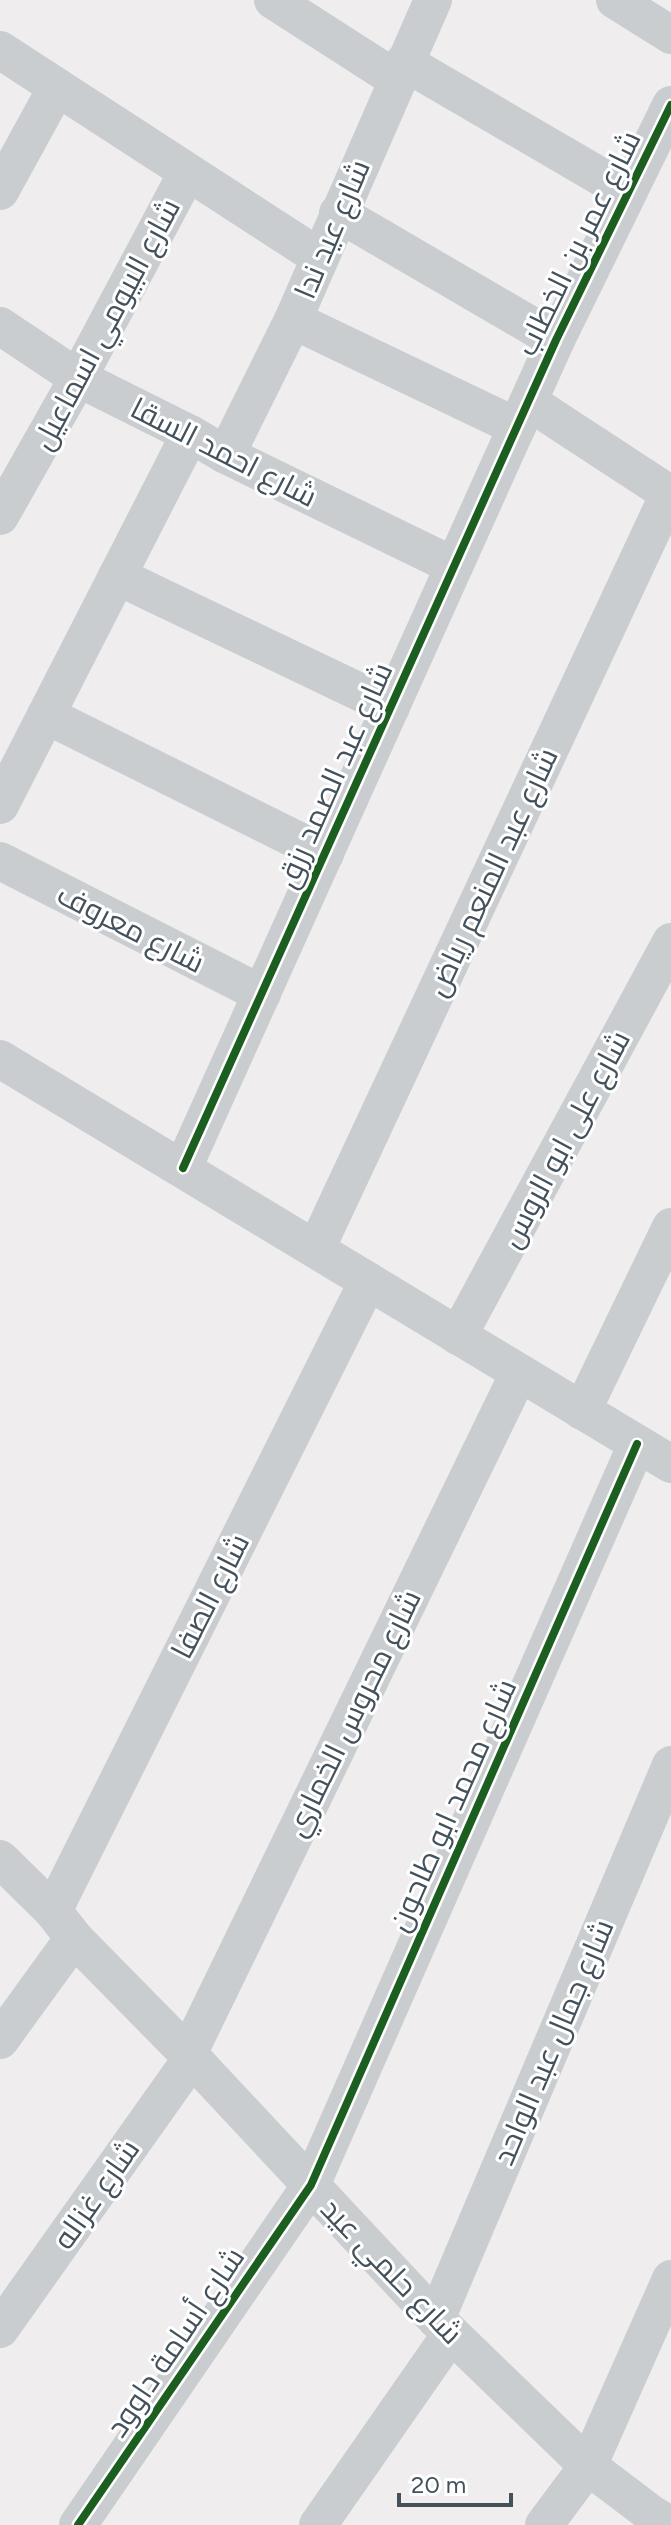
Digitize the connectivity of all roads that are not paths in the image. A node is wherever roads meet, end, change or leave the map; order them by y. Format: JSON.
{"nodes":[{"id":1,"x":273,"y":0,"type":"edge"},
{"id":2,"x":433,"y":0,"type":"edge"},
{"id":3,"x":615,"y":0,"type":"edge"},
{"id":4,"x":671,"y":35,"type":"edge"},
{"id":5,"x":0,"y":50,"type":"edge"},
{"id":6,"x":400,"y":71,"type":"junction"},
{"id":7,"x":57,"y":87,"type":"junction"},
{"id":8,"x":671,"y":105,"type":"edge"},
{"id":9,"x":187,"y":173,"type":"junction"},
{"id":10,"x":0,"y":191,"type":"edge"},
{"id":11,"x":627,"y":192,"type":"junction"},
{"id":12,"x":338,"y":213,"type":"junction"},
{"id":13,"x":319,"y":257,"type":"junction"},
{"id":14,"x":293,"y":320,"type":"junction"},
{"id":15,"x":0,"y":326,"type":"edge"},
{"id":16,"x":556,"y":340,"type":"junction"},
{"id":17,"x":78,"y":378,"type":"junction"},
{"id":18,"x":523,"y":414,"type":"junction"},
{"id":19,"x":190,"y":434,"type":"junction"},
{"id":20,"x":226,"y":455,"type":"junction"},
{"id":21,"x":670,"y":494,"type":"edge"},
{"id":22,"x":0,"y":516,"type":"edge"},
{"id":23,"x":454,"y":566,"type":"junction"},
{"id":24,"x":117,"y":576,"type":"junction"},
{"id":25,"x":391,"y":707,"type":"junction"},
{"id":26,"x":46,"y":715,"type":"junction"},
{"id":27,"x":0,"y":805,"type":"edge"},
{"id":28,"x":325,"y":854,"type":"junction"},
{"id":29,"x":0,"y":861,"type":"edge"},
{"id":30,"x":671,"y":942,"type":"edge"},
{"id":31,"x":262,"y":994,"type":"junction"},
{"id":32,"x":0,"y":1059,"type":"edge"},
{"id":33,"x":183,"y":1168,"type":"junction"},
{"id":34,"x":671,"y":1227,"type":"edge"},
{"id":35,"x":316,"y":1249,"type":"junction"},
{"id":36,"x":368,"y":1281,"type":"junction"},
{"id":37,"x":458,"y":1336,"type":"junction"},
{"id":38,"x":519,"y":1373,"type":"junction"},
{"id":39,"x":582,"y":1411,"type":"junction"},
{"id":40,"x":637,"y":1444,"type":"junction"},
{"id":41,"x":671,"y":1464,"type":"edge"},
{"id":42,"x":671,"y":1765,"type":"edge"},
{"id":43,"x":0,"y":1859,"type":"edge"},
{"id":44,"x":63,"y":1925,"type":"junction"},
{"id":45,"x":0,"y":2040,"type":"edge"},
{"id":46,"x":190,"y":2056,"type":"junction"},
{"id":47,"x":311,"y":2185,"type":"junction"},
{"id":48,"x":671,"y":2279,"type":"edge"},
{"id":49,"x":443,"y":2327,"type":"junction"},
{"id":50,"x":0,"y":2329,"type":"edge"},
{"id":51,"x":588,"y":2466,"type":"junction"},
{"id":52,"x":78,"y":2525,"type":"edge"},
{"id":53,"x":318,"y":2525,"type":"edge"},
{"id":54,"x":544,"y":2525,"type":"edge"},
{"id":55,"x":670,"y":2525,"type":"edge"}],
"edges":[{"from":1,"to":6,"type":"street"},
{"from":2,"to":6,"type":"street","name":"شارع عيد ندا"},
{"from":3,"to":4,"type":"street"},
{"from":5,"to":7,"type":"street"},
{"from":6,"to":11,"type":"street"},
{"from":6,"to":12,"type":"street","name":"شارع عيد ندا"},
{"from":7,"to":9,"type":"street"},
{"from":7,"to":10,"type":"street"},
{"from":8,"to":11,"type":"street","name":"شارع عمر بن الخطاب"},
{"from":9,"to":13,"type":"street"},
{"from":9,"to":17,"type":"street","name":"شارع البيومي اسماعيل"},
{"from":11,"to":16,"type":"street","name":"شارع عمر بن الخطاب"},
{"from":12,"to":13,"type":"street","name":"شارع عيد ندا"},
{"from":12,"to":16,"type":"street"},
{"from":13,"to":14,"type":"street","name":"شارع عيد ندا"},
{"from":14,"to":18,"type":"street"},
{"from":14,"to":20,"type":"street","name":"شارع عيد ندا"},
{"from":15,"to":17,"type":"street","name":"شارع احمد السقا"},
{"from":16,"to":18,"type":"street","name":"شارع عمر بن الخطاب"},
{"from":17,"to":19,"type":"street","name":"شارع احمد السقا"},
{"from":17,"to":22,"type":"street","name":"شارع البيومي اسماعيل"},
{"from":18,"to":21,"type":"street"},
{"from":18,"to":23,"type":"street","name":"شارع عبد الصمد رزق"},
{"from":19,"to":20,"type":"street","name":"شارع احمد السقا"},
{"from":19,"to":24,"type":"street"},
{"from":20,"to":23,"type":"street","name":"شارع احمد السقا"},
{"from":21,"to":35,"type":"street","name":"شارع عبد المنعم رياض"},
{"from":23,"to":25,"type":"street","name":"شارع عبد الصمد رزق"},
{"from":24,"to":25,"type":"street"},
{"from":24,"to":26,"type":"street"},
{"from":25,"to":28,"type":"street","name":"شارع عبد الصمد رزق"},
{"from":26,"to":27,"type":"street"},
{"from":26,"to":28,"type":"street"},
{"from":28,"to":31,"type":"street","name":"شارع عبد الصمد رزق"},
{"from":29,"to":31,"type":"street","name":"شارع معروف"},
{"from":30,"to":37,"type":"street","name":"شارع على ابو الروس"},
{"from":31,"to":33,"type":"street","name":"شارع عبد الصمد رزق"},
{"from":32,"to":33,"type":"street"},
{"from":33,"to":35,"type":"street"},
{"from":34,"to":39,"type":"street"},
{"from":35,"to":36,"type":"street"},
{"from":36,"to":37,"type":"street"},
{"from":36,"to":44,"type":"street","name":"شارع الصفا"},
{"from":37,"to":38,"type":"street"},
{"from":38,"to":39,"type":"street"},
{"from":38,"to":46,"type":"street","name":"شارع محروس الخماري"},
{"from":39,"to":40,"type":"street"},
{"from":40,"to":41,"type":"street"},
{"from":40,"to":47,"type":"street","name":"شارع محمد ابو طاحون"},
{"from":42,"to":49,"type":"street","name":"شارع جمال عبد الواحد"},
{"from":43,"to":44,"type":"street","name":"شارع حلمي عيد"},
{"from":44,"to":45,"type":"street","name":"شارع الصفا"},
{"from":44,"to":46,"type":"street","name":"شارع حلمي عيد"},
{"from":46,"to":47,"type":"street","name":"شارع حلمي عيد"},
{"from":46,"to":50,"type":"street","name":"شارع غزاله"},
{"from":47,"to":49,"type":"street","name":"شارع حلمي عيد"},
{"from":47,"to":52,"type":"street","name":"شارع أسامة داوود"},
{"from":48,"to":51,"type":"street"},
{"from":49,"to":51,"type":"street","name":"شارع حلمي عيد"},
{"from":49,"to":53,"type":"street","name":"شارع جمال عبد الواحد"},
{"from":51,"to":54,"type":"street"},
{"from":51,"to":55,"type":"street","name":"شارع حلمي عيد"}]}
